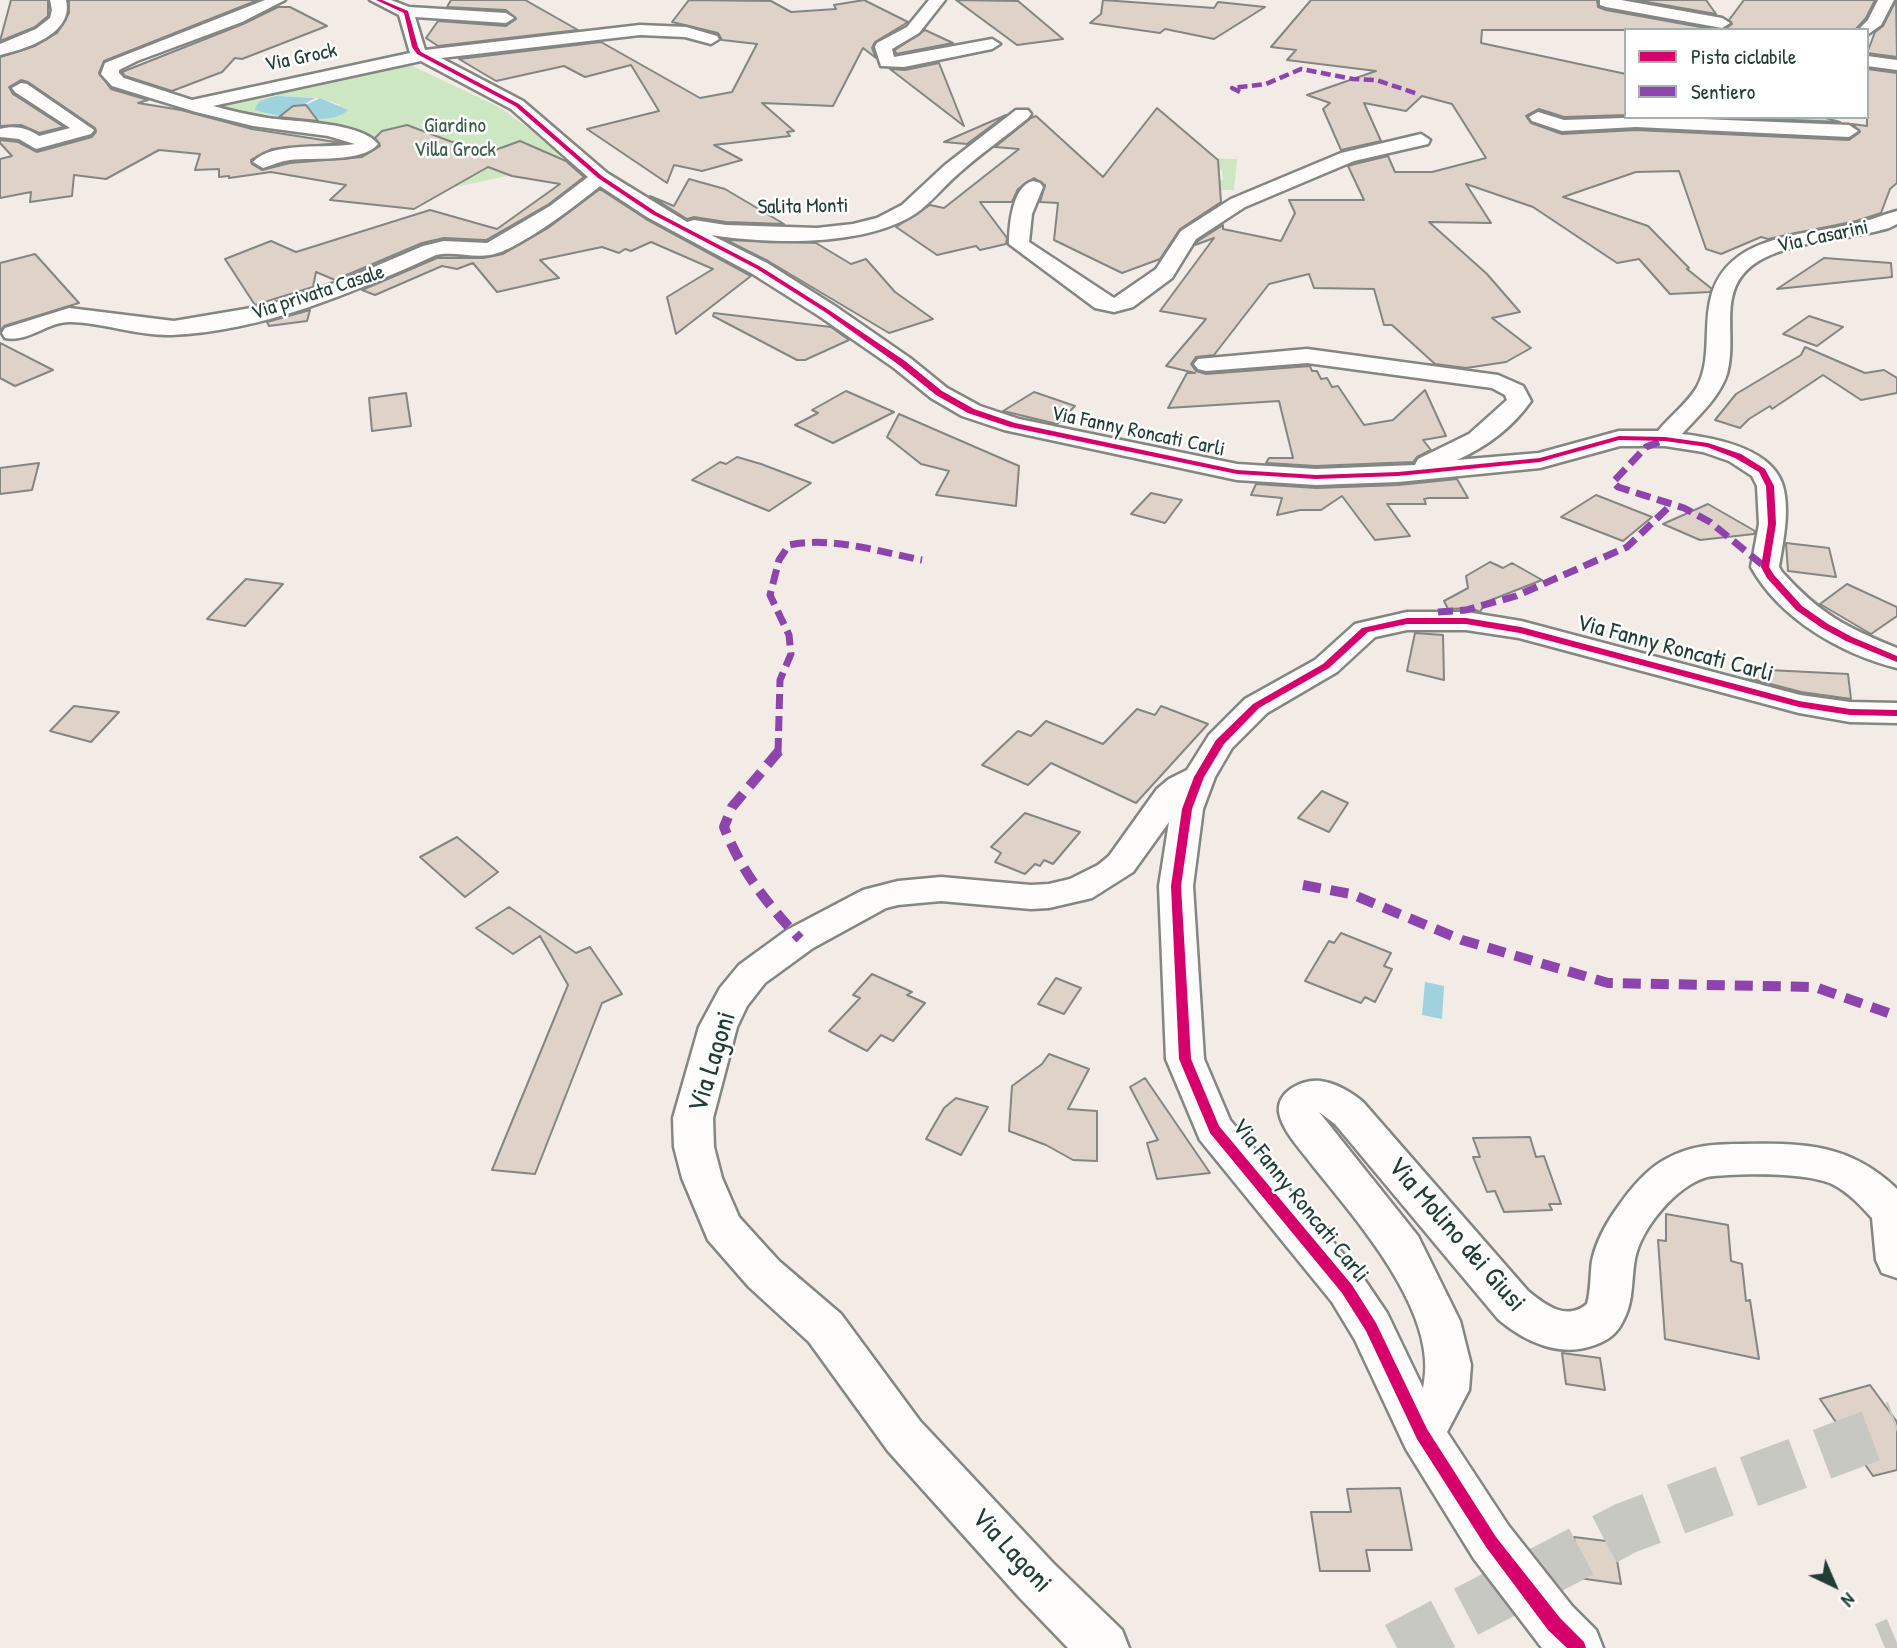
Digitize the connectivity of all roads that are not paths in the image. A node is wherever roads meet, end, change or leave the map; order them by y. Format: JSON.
{"nodes":[{"id":1,"x":58,"y":0,"type":"edge"},
{"id":2,"x":277,"y":0,"type":"edge"},
{"id":3,"x":378,"y":0,"type":"edge"},
{"id":4,"x":937,"y":0,"type":"edge"},
{"id":5,"x":1886,"y":0,"type":"edge"},
{"id":6,"x":1606,"y":2,"type":"dead end"},
{"id":7,"x":406,"y":12,"type":"junction"},
{"id":8,"x":506,"y":18,"type":"dead end"},
{"id":9,"x":1722,"y":23,"type":"dead end"},
{"id":10,"x":1868,"y":28,"type":"edge"},
{"id":11,"x":712,"y":39,"type":"dead end"},
{"id":12,"x":996,"y":39,"type":"dead end"},
{"id":13,"x":0,"y":50,"type":"edge"},
{"id":14,"x":423,"y":55,"type":"junction"},
{"id":15,"x":1869,"y":61,"type":"edge"},
{"id":16,"x":1897,"y":65,"type":"edge"},
{"id":17,"x":21,"y":88,"type":"dead end"},
{"id":18,"x":188,"y":106,"type":"junction"},
{"id":19,"x":1624,"y":106,"type":"edge"},
{"id":20,"x":1023,"y":114,"type":"dead end"},
{"id":21,"x":2,"y":131,"type":"edge"},
{"id":22,"x":1849,"y":131,"type":"dead end"},
{"id":23,"x":1421,"y":140,"type":"dead end"},
{"id":24,"x":263,"y":162,"type":"dead end"},
{"id":25,"x":600,"y":177,"type":"junction"},
{"id":26,"x":1033,"y":187,"type":"dead end"},
{"id":27,"x":1897,"y":217,"type":"edge"},
{"id":28,"x":671,"y":222,"type":"junction"},
{"id":29,"x":13,"y":333,"type":"dead end"},
{"id":30,"x":1206,"y":364,"type":"dead end"},
{"id":31,"x":1665,"y":439,"type":"junction"},
{"id":32,"x":1398,"y":474,"type":"junction"},
{"id":33,"x":1897,"y":659,"type":"edge"},
{"id":34,"x":1897,"y":713,"type":"edge"},
{"id":35,"x":1199,"y":777,"type":"junction"},
{"id":36,"x":1897,"y":1260,"type":"edge"},
{"id":37,"x":1422,"y":1433,"type":"junction"},
{"id":38,"x":1104,"y":1648,"type":"edge"},
{"id":39,"x":1578,"y":1648,"type":"edge"}],
"edges":[{"from":1,"to":13,"type":"street"},
{"from":2,"to":18,"type":"street"},
{"from":3,"to":7,"type":"street"},
{"from":4,"to":12,"type":"street"},
{"from":5,"to":10,"type":"street"},
{"from":6,"to":9,"type":"street"},
{"from":7,"to":8,"type":"street"},
{"from":7,"to":14,"type":"street"},
{"from":11,"to":14,"type":"street","name":"Via Grock"},
{"from":14,"to":18,"type":"street","name":"Via Grock"},
{"from":14,"to":25,"type":"street","name":"Via Fanny Roncati Carli"},
{"from":15,"to":16,"type":"street"},
{"from":17,"to":21,"type":"street"},
{"from":18,"to":24,"type":"street"},
{"from":19,"to":22,"type":"street"},
{"from":20,"to":28,"type":"street","name":"Salita Monti"},
{"from":23,"to":26,"type":"street"},
{"from":25,"to":28,"type":"street","name":"Via Fanny Roncati Carli"},
{"from":25,"to":29,"type":"street","name":"Via privata Casale"},
{"from":27,"to":31,"type":"street","name":"Via Casarini"},
{"from":28,"to":32,"type":"street","name":"Via Fanny Roncati Carli"},
{"from":30,"to":32,"type":"street","name":"Via Fanny Roncati Carli"},
{"from":31,"to":32,"type":"street","name":"Via Fanny Roncati Carli"},
{"from":31,"to":33,"type":"street","name":"Via Fanny Roncati Carli"},
{"from":34,"to":35,"type":"street","name":"Via Fanny Roncati Carli"},
{"from":35,"to":37,"type":"street","name":"Via Fanny Roncati Carli"},
{"from":35,"to":38,"type":"street","name":"Via Lagoni"},
{"from":36,"to":37,"type":"street","name":"Via Molino dei Giusi"},
{"from":37,"to":39,"type":"street","name":"Via Fanny Roncati Carli"}]}
